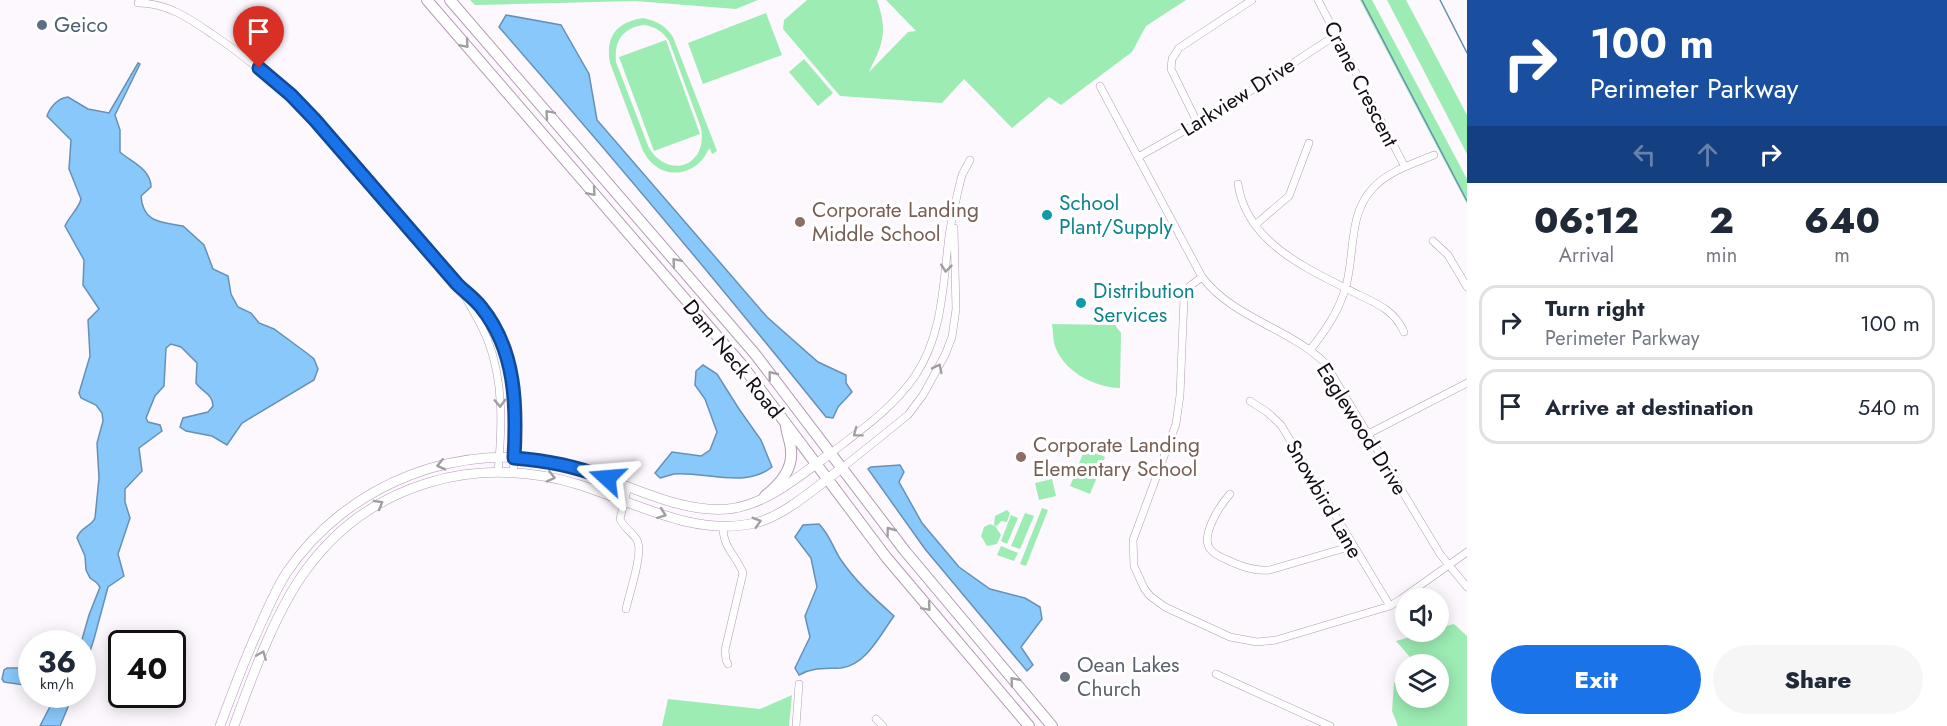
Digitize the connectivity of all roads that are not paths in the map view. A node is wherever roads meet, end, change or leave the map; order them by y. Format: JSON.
{"nodes":[{"id":1,"x":427,"y":0,"type":"edge"},
{"id":2,"x":450,"y":0,"type":"edge"},
{"id":3,"x":1252,"y":0,"type":"edge"},
{"id":4,"x":1318,"y":0,"type":"edge"},
{"id":5,"x":138,"y":3,"type":"dead end"},
{"id":6,"x":1336,"y":35,"type":"junction"},
{"id":7,"x":1100,"y":86,"type":"dead end"},
{"id":8,"x":1198,"y":124,"type":"junction"},
{"id":9,"x":1309,"y":143,"type":"dead end"},
{"id":10,"x":1434,"y":156,"type":"dead end"},
{"id":11,"x":1138,"y":157,"type":"junction"},
{"id":12,"x":970,"y":160,"type":"dead end"},
{"id":13,"x":1405,"y":167,"type":"junction"},
{"id":14,"x":1238,"y":184,"type":"dead end"},
{"id":15,"x":955,"y":210,"type":"junction"},
{"id":16,"x":1255,"y":225,"type":"junction"},
{"id":17,"x":1433,"y":241,"type":"dead end"},
{"id":18,"x":1202,"y":277,"type":"junction"},
{"id":19,"x":457,"y":284,"type":"junction"},
{"id":20,"x":1467,"y":287,"type":"edge"},
{"id":21,"x":1346,"y":288,"type":"junction"},
{"id":22,"x":1404,"y":332,"type":"dead end"},
{"id":23,"x":1310,"y":350,"type":"junction"},
{"id":24,"x":1467,"y":383,"type":"edge"},
{"id":25,"x":1250,"y":401,"type":"dead end"},
{"id":26,"x":786,"y":423,"type":"junction"},
{"id":27,"x":1368,"y":434,"type":"junction"},
{"id":28,"x":831,"y":453,"type":"junction"},
{"id":29,"x":499,"y":457,"type":"junction"},
{"id":30,"x":514,"y":458,"type":"junction"},
{"id":31,"x":816,"y":463,"type":"junction"},
{"id":32,"x":842,"y":468,"type":"junction"},
{"id":33,"x":498,"y":472,"type":"junction"},
{"id":34,"x":513,"y":472,"type":"junction"},
{"id":35,"x":827,"y":478,"type":"junction"},
{"id":36,"x":628,"y":486,"type":"junction"},
{"id":37,"x":1230,"y":494,"type":"dead end"},
{"id":38,"x":765,"y":496,"type":"junction"},
{"id":39,"x":624,"y":501,"type":"junction"},
{"id":40,"x":723,"y":527,"type":"junction"},
{"id":41,"x":1352,"y":546,"type":"junction"},
{"id":42,"x":1467,"y":552,"type":"edge"},
{"id":43,"x":1448,"y":566,"type":"junction"},
{"id":44,"x":1467,"y":587,"type":"edge"},
{"id":45,"x":1390,"y":606,"type":"junction"},
{"id":46,"x":626,"y":609,"type":"dead end"},
{"id":47,"x":728,"y":664,"type":"dead end"},
{"id":48,"x":1216,"y":674,"type":"dead end"},
{"id":49,"x":800,"y":684,"type":"dead end"},
{"id":50,"x":227,"y":705,"type":"junction"},
{"id":51,"x":240,"y":709,"type":"junction"},
{"id":52,"x":876,"y":719,"type":"dead end"},
{"id":53,"x":220,"y":726,"type":"edge"},
{"id":54,"x":234,"y":726,"type":"edge"},
{"id":55,"x":796,"y":726,"type":"edge"},
{"id":56,"x":884,"y":726,"type":"edge"},
{"id":57,"x":1029,"y":726,"type":"edge"},
{"id":58,"x":1052,"y":726,"type":"edge"},
{"id":59,"x":1330,"y":726,"type":"edge"}],
"edges":[{"from":1,"to":26,"type":"main road","name":"Dam Neck Road","one_way":true},
{"from":28,"to":2,"type":"main road","name":"Dam Neck Road","one_way":true},
{"from":3,"to":8,"type":"street"},
{"from":4,"to":6,"type":"street","name":"Crane Crescent"},
{"from":5,"to":19,"type":"street"},
{"from":6,"to":8,"type":"street","name":"Larkview Drive"},
{"from":6,"to":13,"type":"street","name":"Crane Crescent"},
{"from":7,"to":11,"type":"street","name":"Eaglewood Drive"},
{"from":8,"to":11,"type":"street","name":"Larkview Drive"},
{"from":9,"to":16,"type":"street"},
{"from":10,"to":13,"type":"street"},
{"from":11,"to":18,"type":"street","name":"Eaglewood Drive"},
{"from":12,"to":15,"type":"street"},
{"from":13,"to":21,"type":"street"},
{"from":14,"to":16,"type":"street"},
{"from":15,"to":28,"type":"street","one_way":true},
{"from":32,"to":15,"type":"street","one_way":true},
{"from":16,"to":21,"type":"street"},
{"from":17,"to":20,"type":"street"},
{"from":18,"to":23,"type":"street","name":"Eaglewood Drive"},
{"from":18,"to":45,"type":"street"},
{"from":19,"to":29,"type":"street","one_way":true},
{"from":19,"to":30,"type":"street"},
{"from":21,"to":22,"type":"street"},
{"from":21,"to":23,"type":"street"},
{"from":23,"to":27,"type":"street","name":"Eaglewood Drive"},
{"from":24,"to":27,"type":"street"},
{"from":25,"to":41,"type":"street","name":"Snowbird Lane"},
{"from":26,"to":31,"type":"main road","name":"Dam Neck Road"},
{"from":26,"to":38,"type":"main road"},
{"from":27,"to":43,"type":"street","name":"Eaglewood Drive"},
{"from":28,"to":31,"type":"street"},
{"from":28,"to":32,"type":"main road","name":"Dam Neck Road"},
{"from":29,"to":30,"type":"street"},
{"from":29,"to":33,"type":"street"},
{"from":29,"to":50,"type":"street","one_way":true},
{"from":30,"to":34,"type":"street"},
{"from":30,"to":36,"type":"street"},
{"from":31,"to":35,"type":"main road","name":"Dam Neck Road"},
{"from":31,"to":38,"type":"street"},
{"from":32,"to":35,"type":"street"},
{"from":58,"to":32,"type":"main road","name":"Dam Neck Road","one_way":true},
{"from":33,"to":34,"type":"street"},
{"from":51,"to":33,"type":"street","one_way":true},
{"from":34,"to":39,"type":"street","one_way":true},
{"from":40,"to":35,"type":"street","one_way":true},
{"from":35,"to":57,"type":"main road","name":"Dam Neck Road","one_way":true},
{"from":36,"to":38,"type":"street"},
{"from":36,"to":39,"type":"street"},
{"from":37,"to":41,"type":"street"},
{"from":39,"to":40,"type":"street","one_way":true},
{"from":39,"to":46,"type":"street"},
{"from":40,"to":47,"type":"street"},
{"from":41,"to":45,"type":"street","name":"Snowbird Lane"},
{"from":42,"to":43,"type":"street"},
{"from":43,"to":44,"type":"street","name":"Eaglewood Drive"},
{"from":43,"to":45,"type":"street"},
{"from":48,"to":59,"type":"street"},
{"from":49,"to":55,"type":"street"},
{"from":50,"to":51,"type":"street"},
{"from":50,"to":53,"type":"street"},
{"from":51,"to":54,"type":"street"},
{"from":52,"to":56,"type":"street"}]}
